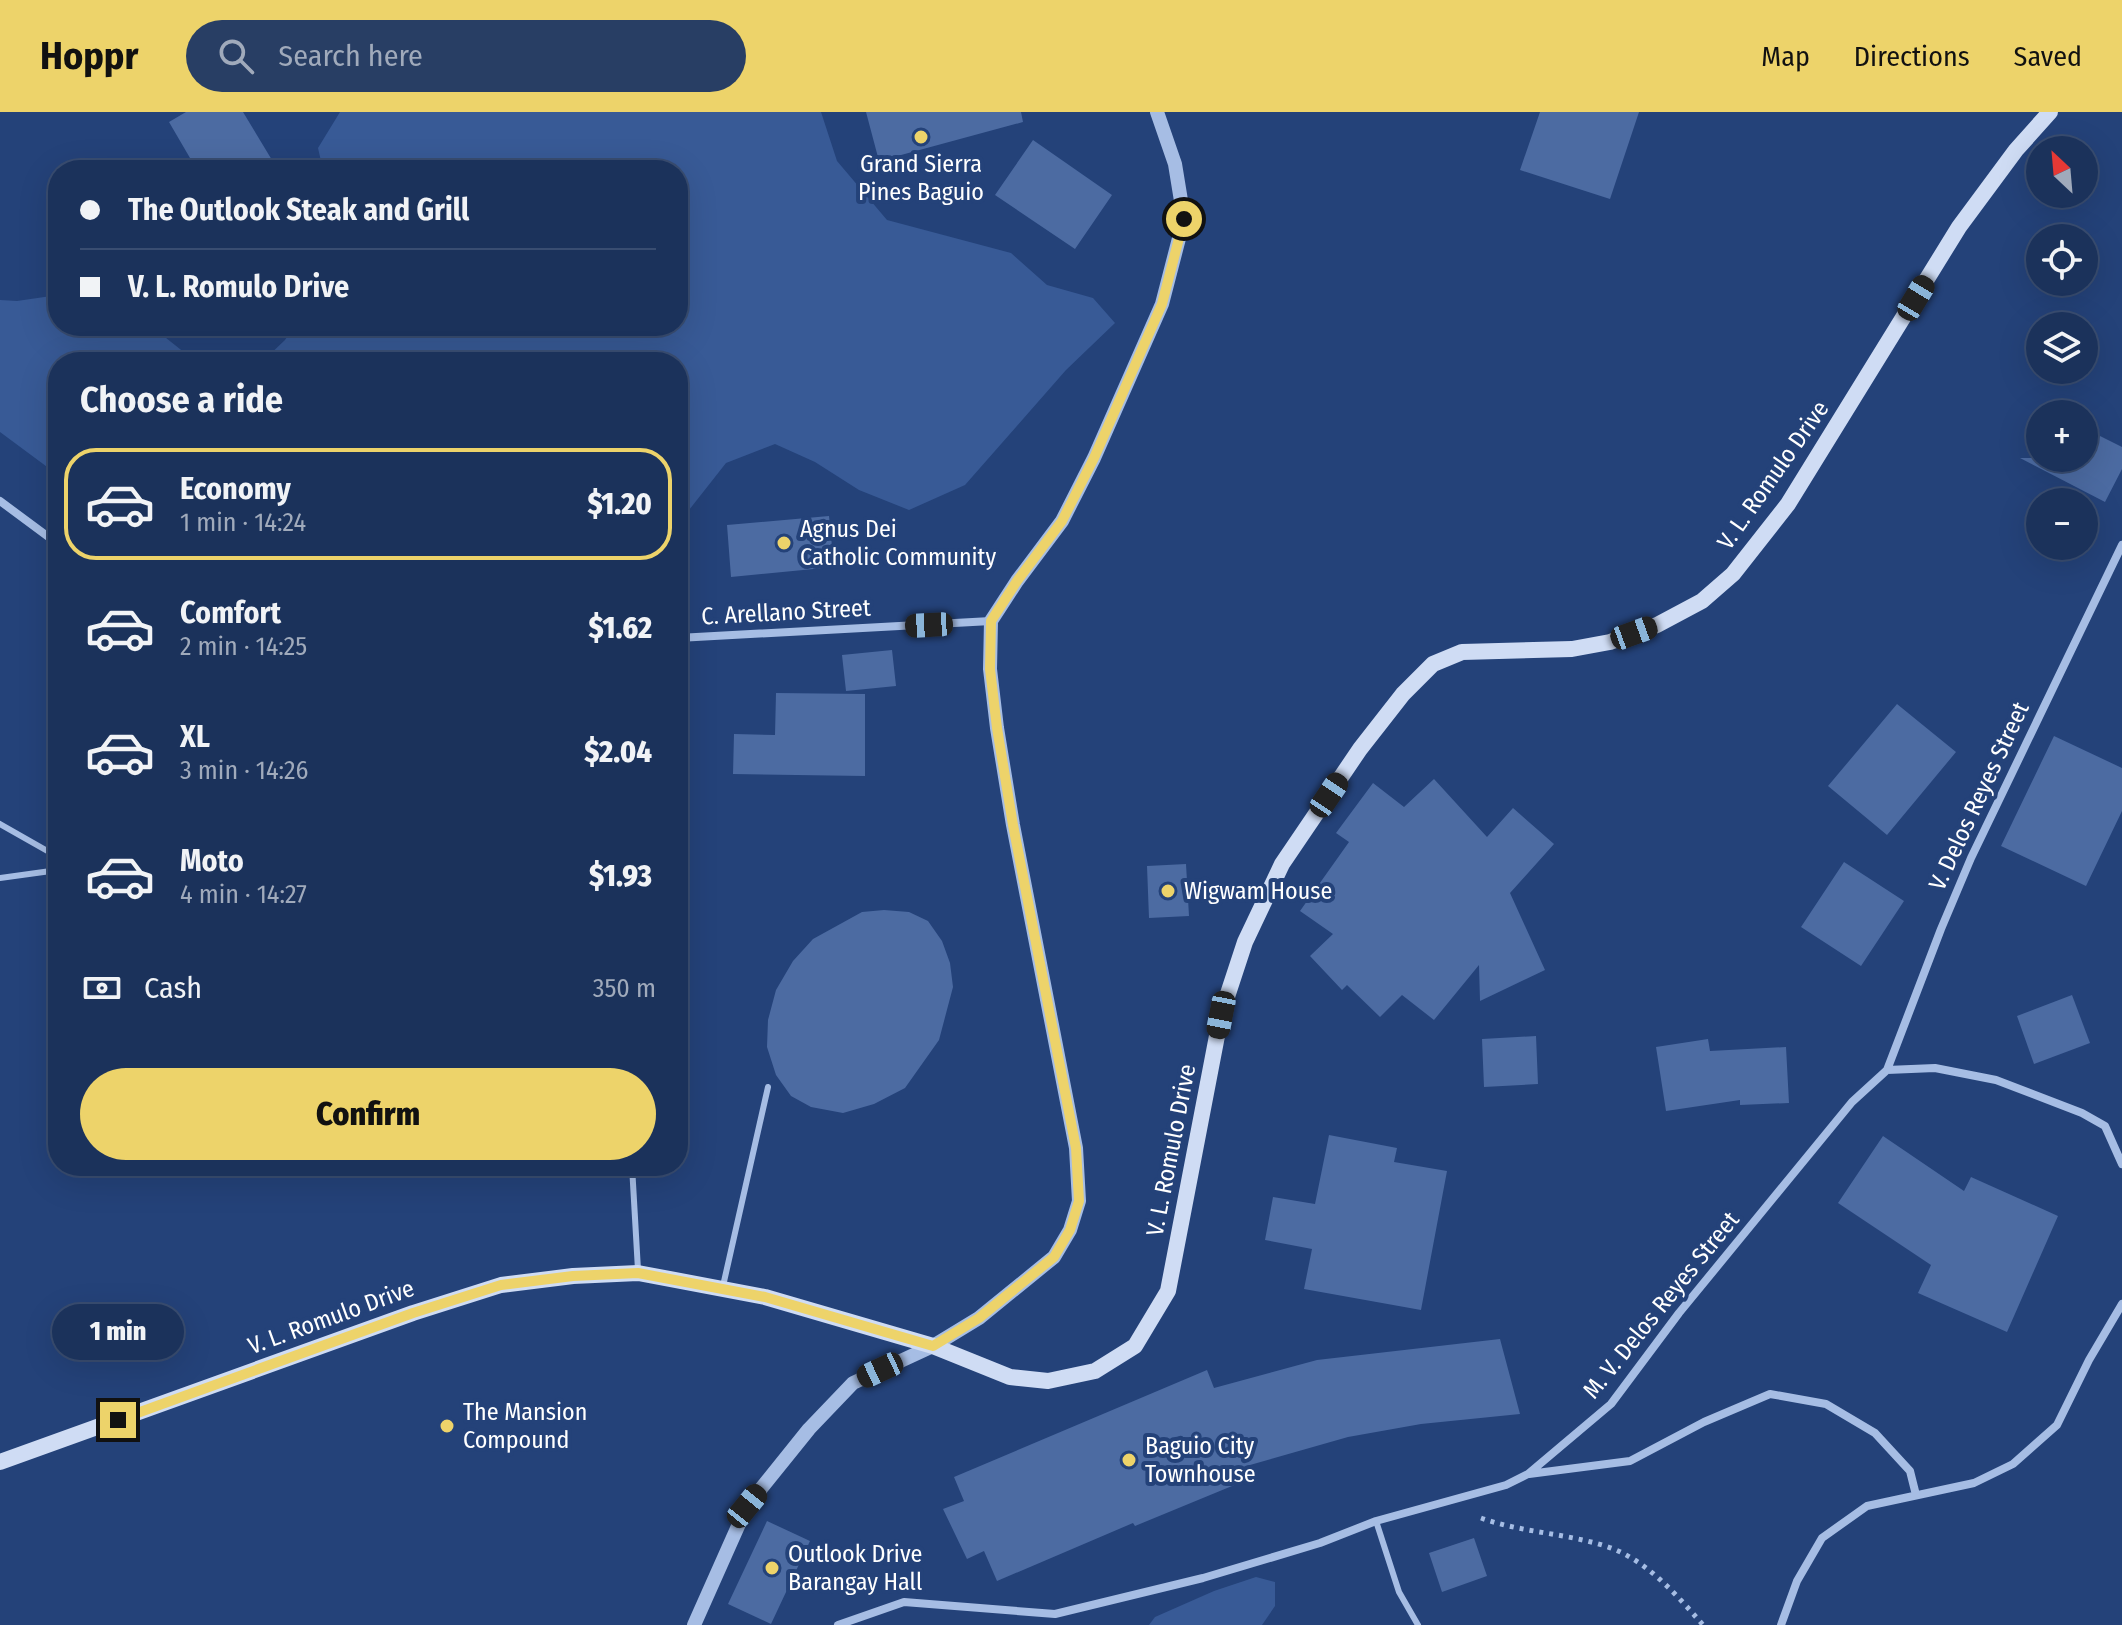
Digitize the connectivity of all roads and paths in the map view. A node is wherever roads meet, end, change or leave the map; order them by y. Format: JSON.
{"nodes":[{"id":1,"x":1157,"y":112,"type":"edge"},
{"id":2,"x":2050,"y":112,"type":"edge"},
{"id":3,"x":0,"y":501,"type":"edge"},
{"id":4,"x":48,"y":537,"type":"edge"},
{"id":5,"x":2122,"y":545,"type":"edge"},
{"id":6,"x":991,"y":621,"type":"junction"},
{"id":7,"x":688,"y":637,"type":"edge"},
{"id":8,"x":0,"y":824,"type":"edge"},
{"id":9,"x":48,"y":851,"type":"edge"},
{"id":10,"x":48,"y":871,"type":"edge"},
{"id":11,"x":0,"y":878,"type":"edge"},
{"id":12,"x":1887,"y":1070,"type":"junction"},
{"id":13,"x":768,"y":1087,"type":"dead end"},
{"id":14,"x":2122,"y":1164,"type":"edge"},
{"id":15,"x":633,"y":1176,"type":"edge"},
{"id":16,"x":638,"y":1273,"type":"junction"},
{"id":17,"x":723,"y":1289,"type":"junction"},
{"id":18,"x":2122,"y":1304,"type":"edge"},
{"id":19,"x":933,"y":1346,"type":"junction"},
{"id":20,"x":0,"y":1462,"type":"edge"},
{"id":21,"x":1528,"y":1474,"type":"junction"},
{"id":22,"x":1916,"y":1495,"type":"junction"},
{"id":23,"x":1438,"y":1502,"type":"junction"},
{"id":24,"x":1376,"y":1521,"type":"junction"},
{"id":25,"x":694,"y":1625,"type":"edge"},
{"id":26,"x":838,"y":1625,"type":"edge"},
{"id":27,"x":1418,"y":1625,"type":"edge"},
{"id":28,"x":1703,"y":1625,"type":"edge"},
{"id":29,"x":1781,"y":1625,"type":"edge"}],
"edges":[{"from":1,"to":6,"type":"street"},
{"from":2,"to":19,"type":"main road","name":"V. L. Romulo Drive"},
{"from":3,"to":4,"type":"street"},
{"from":5,"to":12,"type":"street","name":"V. Delos Reyes Street"},
{"from":6,"to":7,"type":"street","name":"C. Arellano Street"},
{"from":6,"to":19,"type":"street"},
{"from":8,"to":9,"type":"lane"},
{"from":10,"to":11,"type":"lane"},
{"from":12,"to":14,"type":"street"},
{"from":12,"to":21,"type":"street","name":"M. V. Delos Reyes Street"},
{"from":13,"to":17,"type":"lane"},
{"from":15,"to":16,"type":"lane"},
{"from":16,"to":17,"type":"main road","name":"V. L. Romulo Drive"},
{"from":16,"to":20,"type":"main road","name":"V. L. Romulo Drive"},
{"from":17,"to":19,"type":"main road","name":"V. L. Romulo Drive"},
{"from":18,"to":22,"type":"street"},
{"from":19,"to":25,"type":"street"},
{"from":21,"to":22,"type":"street"},
{"from":21,"to":23,"type":"street","name":"M. V. Delos Reyes Street"},
{"from":22,"to":29,"type":"street"},
{"from":23,"to":24,"type":"street","name":"M. V. Delos Reyes Street"},
{"from":23,"to":28,"type":"path"},
{"from":24,"to":26,"type":"street","name":"M. V. Delos Reyes Street"},
{"from":24,"to":27,"type":"lane"}]}
